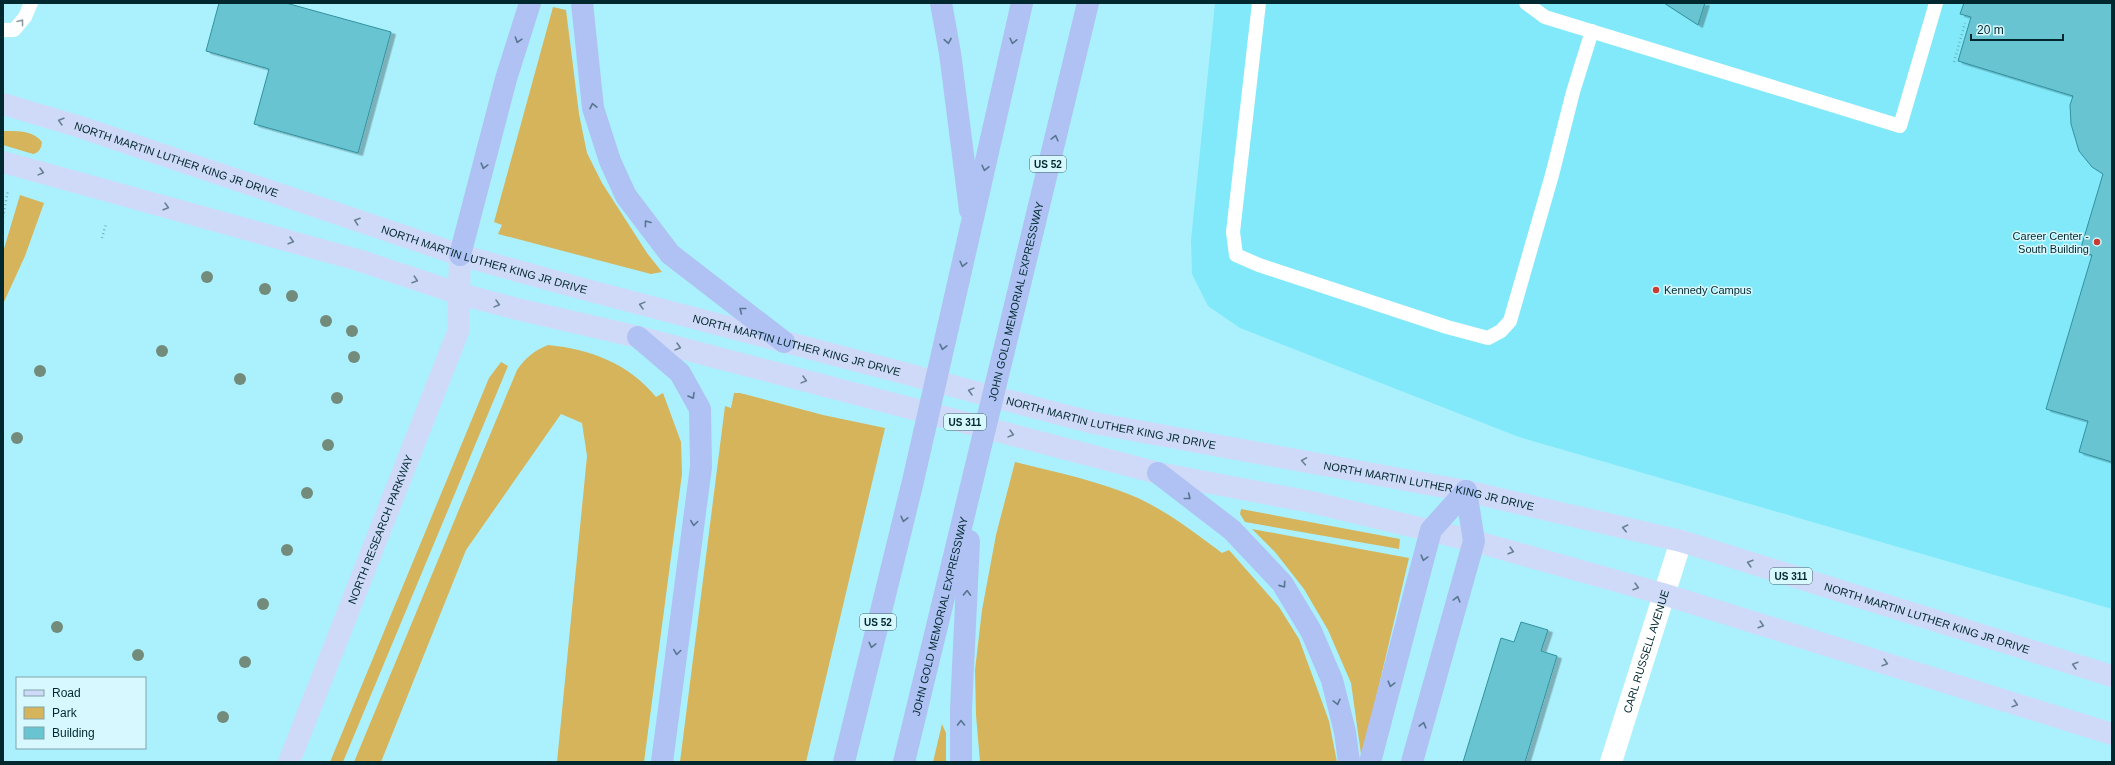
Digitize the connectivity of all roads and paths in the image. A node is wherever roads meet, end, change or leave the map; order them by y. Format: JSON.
{"nodes":[{"id":1,"x":31,"y":3,"type":"edge"},
{"id":2,"x":530,"y":3,"type":"edge"},
{"id":3,"x":582,"y":3,"type":"edge"},
{"id":4,"x":941,"y":3,"type":"edge"},
{"id":5,"x":1022,"y":3,"type":"edge"},
{"id":6,"x":1088,"y":3,"type":"edge"},
{"id":7,"x":1259,"y":3,"type":"edge"},
{"id":8,"x":1526,"y":3,"type":"edge"},
{"id":9,"x":1936,"y":3,"type":"edge"},
{"id":10,"x":1965,"y":23,"type":"dead end"},
{"id":11,"x":3,"y":30,"type":"edge"},
{"id":12,"x":1592,"y":31,"type":"junction"},
{"id":13,"x":1954,"y":62,"type":"dead end"},
{"id":14,"x":3,"y":104,"type":"edge"},
{"id":15,"x":3,"y":162,"type":"edge"},
{"id":16,"x":9,"y":188,"type":"dead end"},
{"id":17,"x":3,"y":218,"type":"edge"},
{"id":18,"x":106,"y":224,"type":"dead end"},
{"id":19,"x":972,"y":226,"type":"junction"},
{"id":20,"x":102,"y":238,"type":"dead end"},
{"id":21,"x":460,"y":255,"type":"junction"},
{"id":22,"x":460,"y":294,"type":"junction"},
{"id":23,"x":638,"y":337,"type":"junction"},
{"id":24,"x":784,"y":342,"type":"junction"},
{"id":25,"x":1158,"y":473,"type":"junction"},
{"id":26,"x":1466,"y":491,"type":"junction"},
{"id":27,"x":970,"y":496,"type":"junction"},
{"id":28,"x":1431,"y":530,"type":"junction"},
{"id":29,"x":1474,"y":541,"type":"junction"},
{"id":30,"x":1681,"y":541,"type":"junction"},
{"id":31,"x":1663,"y":594,"type":"junction"},
{"id":32,"x":2112,"y":676,"type":"edge"},
{"id":33,"x":2112,"y":734,"type":"edge"},
{"id":34,"x":289,"y":762,"type":"edge"},
{"id":35,"x":662,"y":762,"type":"edge"},
{"id":36,"x":844,"y":762,"type":"edge"},
{"id":37,"x":904,"y":762,"type":"edge"},
{"id":38,"x":961,"y":762,"type":"edge"},
{"id":39,"x":1349,"y":762,"type":"edge"},
{"id":40,"x":1370,"y":762,"type":"edge"},
{"id":41,"x":1412,"y":762,"type":"edge"},
{"id":42,"x":1611,"y":762,"type":"edge"}],
"edges":[{"from":11,"to":1,"type":"lane","one_way":true},
{"from":2,"to":21,"type":"highway","one_way":true},
{"from":24,"to":3,"type":"highway","one_way":true},
{"from":4,"to":19,"type":"highway","one_way":true},
{"from":5,"to":19,"type":"highway","number":"US 52","one_way":true},
{"from":27,"to":6,"type":"highway","name":"JOHN GOLD MEMORIAL EXPRESSWAY","number":"US 52","one_way":true},
{"from":7,"to":12,"type":"lane"},
{"from":8,"to":12,"type":"lane"},
{"from":9,"to":12,"type":"lane"},
{"from":10,"to":13,"type":"path"},
{"from":21,"to":14,"type":"main road","name":"NORTH MARTIN LUTHER KING JR DRIVE","one_way":true},
{"from":15,"to":22,"type":"main road","one_way":true},
{"from":16,"to":17,"type":"path"},
{"from":18,"to":20,"type":"path"},
{"from":19,"to":36,"type":"highway","number":"US 52","one_way":true},
{"from":21,"to":22,"type":"main road","name":"NORTH RESEARCH PARKWAY"},
{"from":24,"to":21,"type":"main road","name":"NORTH MARTIN LUTHER KING JR DRIVE","number":"US 311","one_way":true},
{"from":22,"to":23,"type":"main road","number":"US 311","one_way":true},
{"from":22,"to":34,"type":"main road","name":"NORTH RESEARCH PARKWAY"},
{"from":23,"to":25,"type":"main road","number":"US 311","one_way":true},
{"from":23,"to":35,"type":"highway","one_way":true},
{"from":26,"to":24,"type":"main road","name":"NORTH MARTIN LUTHER KING JR DRIVE","number":"US 311","one_way":true},
{"from":25,"to":28,"type":"main road","number":"US 311"},
{"from":25,"to":39,"type":"highway","one_way":true},
{"from":26,"to":28,"type":"highway"},
{"from":26,"to":29,"type":"highway"},
{"from":30,"to":26,"type":"main road","name":"NORTH MARTIN LUTHER KING JR DRIVE","number":"US 311","one_way":true},
{"from":27,"to":37,"type":"highway","name":"JOHN GOLD MEMORIAL EXPRESSWAY","number":"US 52"},
{"from":38,"to":27,"type":"highway","one_way":true},
{"from":28,"to":29,"type":"main road","number":"US 311"},
{"from":28,"to":40,"type":"highway","one_way":true},
{"from":29,"to":31,"type":"main road","number":"US 311","one_way":true},
{"from":41,"to":29,"type":"highway","one_way":true},
{"from":30,"to":31,"type":"street","name":"CARL RUSSELL AVENUE"},
{"from":32,"to":30,"type":"main road","name":"NORTH MARTIN LUTHER KING JR DRIVE","number":"US 311","one_way":true},
{"from":31,"to":33,"type":"main road","number":"US 311","one_way":true},
{"from":31,"to":42,"type":"street","name":"CARL RUSSELL AVENUE"}]}
